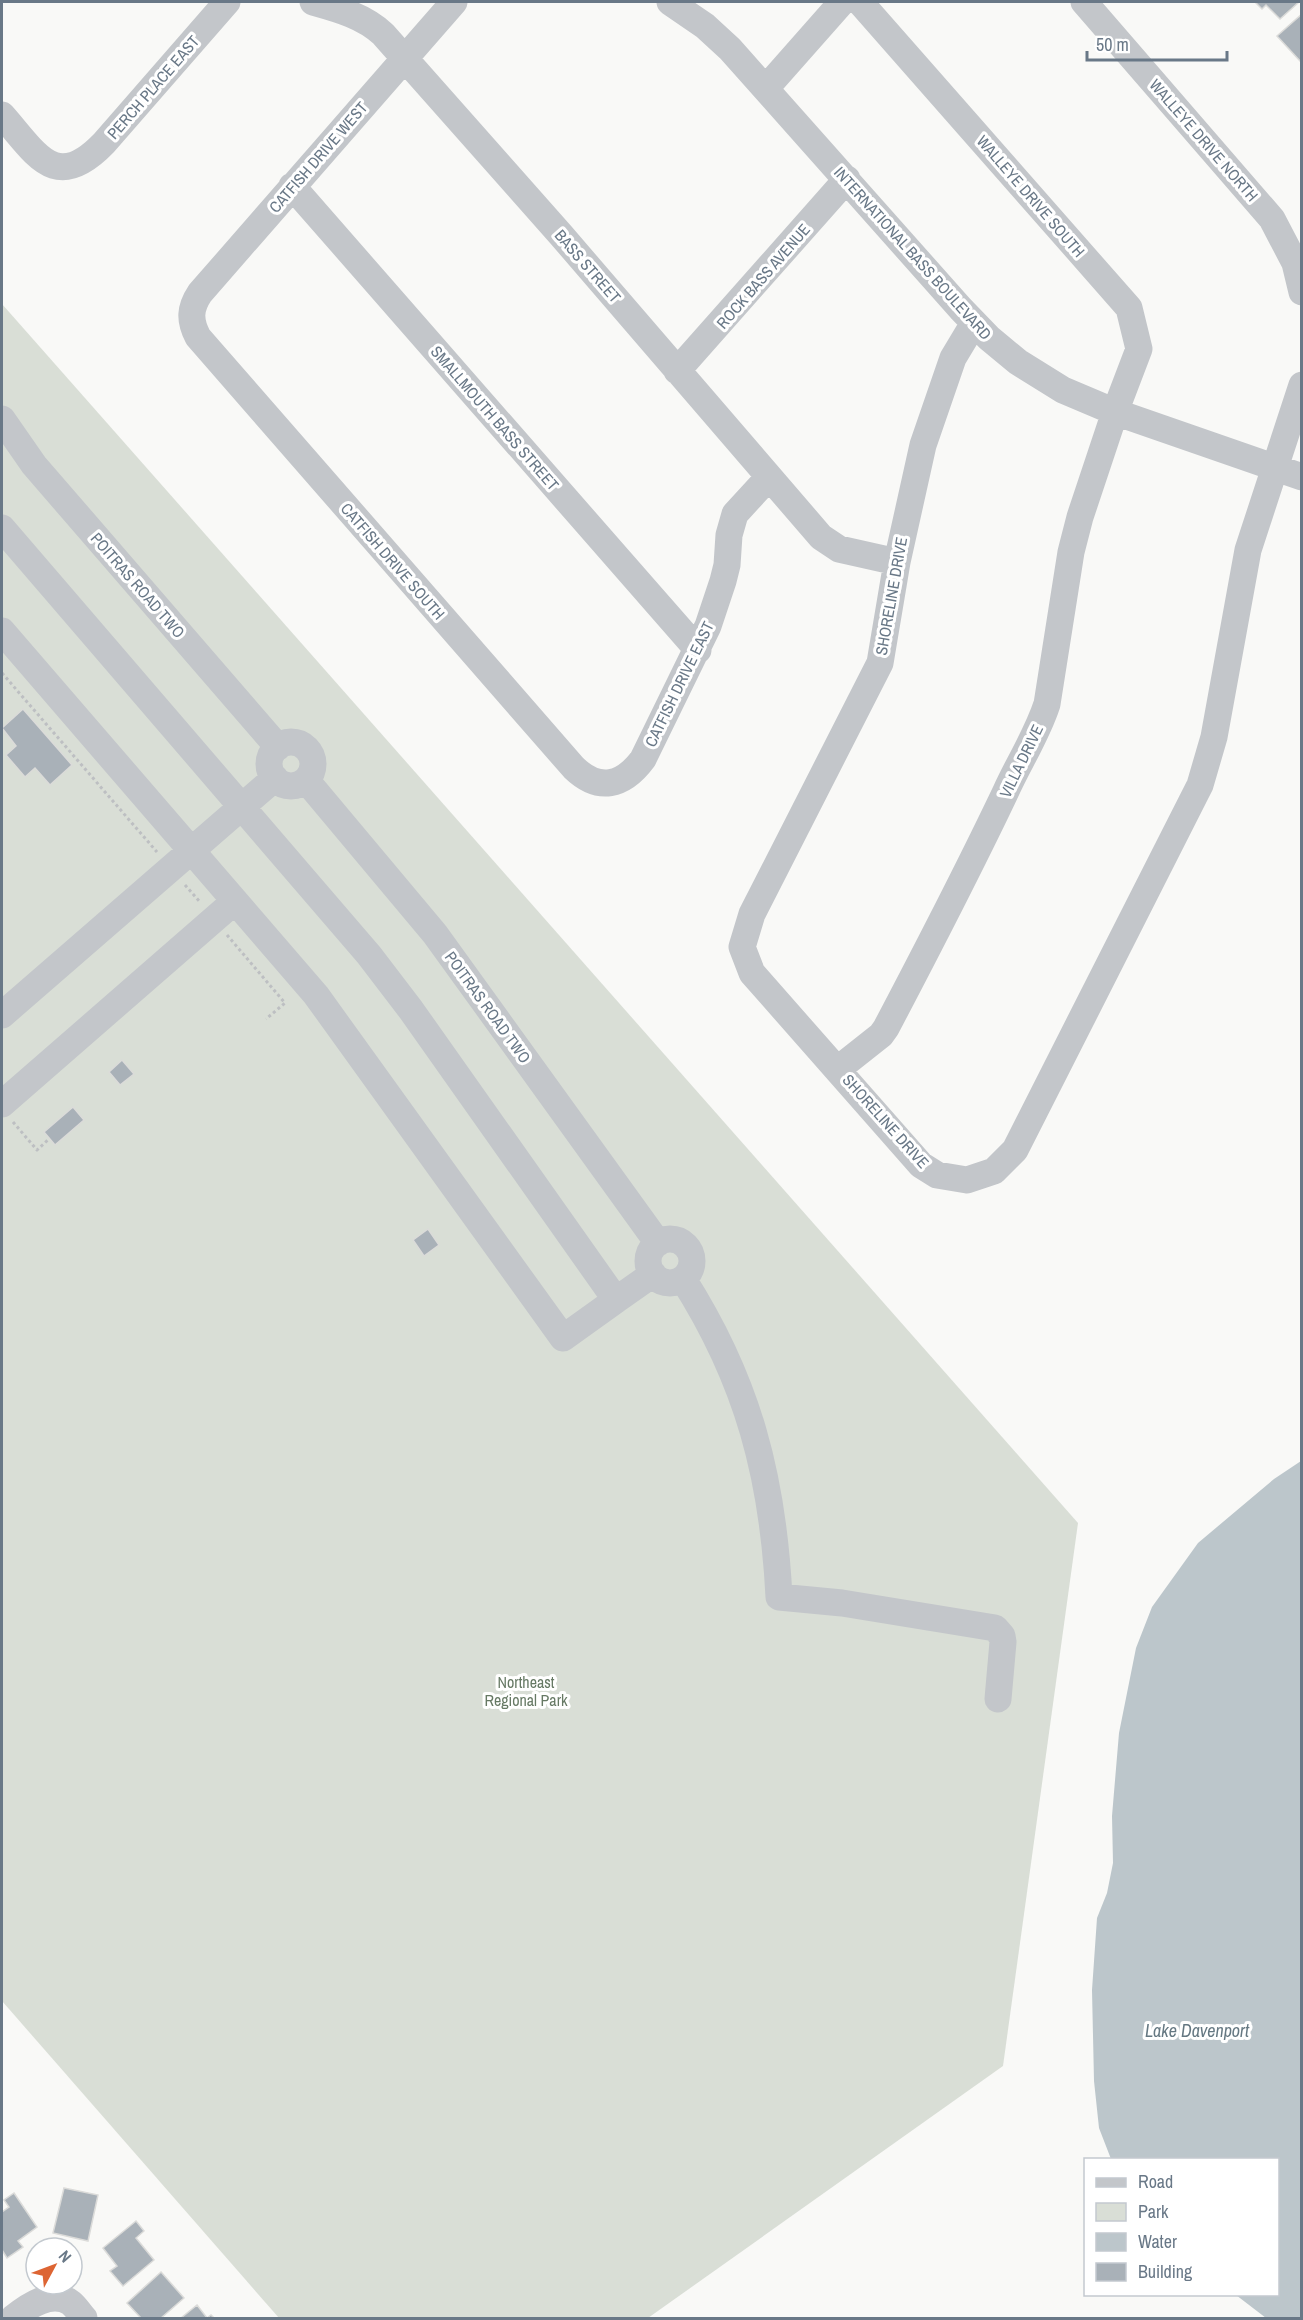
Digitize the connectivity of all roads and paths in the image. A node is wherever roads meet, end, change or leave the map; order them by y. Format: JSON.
{"nodes":[{"id":1,"x":227,"y":2,"type":"edge"},
{"id":2,"x":313,"y":2,"type":"edge"},
{"id":3,"x":454,"y":2,"type":"edge"},
{"id":4,"x":670,"y":2,"type":"edge"},
{"id":5,"x":842,"y":2,"type":"edge"},
{"id":6,"x":860,"y":2,"type":"edge"},
{"id":7,"x":1084,"y":2,"type":"edge"},
{"id":8,"x":404,"y":58,"type":"junction"},
{"id":9,"x":766,"y":88,"type":"junction"},
{"id":10,"x":2,"y":115,"type":"edge"},
{"id":11,"x":847,"y":179,"type":"junction"},
{"id":12,"x":292,"y":186,"type":"junction"},
{"id":13,"x":1302,"y":292,"type":"edge"},
{"id":14,"x":191,"y":318,"type":"joint"},
{"id":15,"x":974,"y":323,"type":"junction"},
{"id":16,"x":678,"y":371,"type":"junction"},
{"id":17,"x":1302,"y":385,"type":"edge"},
{"id":18,"x":1115,"y":412,"type":"junction"},
{"id":19,"x":2,"y":419,"type":"edge"},
{"id":20,"x":1275,"y":468,"type":"junction"},
{"id":21,"x":769,"y":477,"type":"junction"},
{"id":22,"x":1302,"y":477,"type":"edge"},
{"id":23,"x":2,"y":528,"type":"edge"},
{"id":24,"x":897,"y":562,"type":"junction"},
{"id":25,"x":2,"y":631,"type":"edge"},
{"id":26,"x":698,"y":650,"type":"junction"},
{"id":27,"x":2,"y":673,"type":"edge"},
{"id":28,"x":278,"y":747,"type":"junction"},
{"id":29,"x":275,"y":778,"type":"junction"},
{"id":30,"x":306,"y":780,"type":"junction"},
{"id":31,"x":611,"y":783,"type":"joint"},
{"id":32,"x":242,"y":806,"type":"junction"},
{"id":33,"x":191,"y":850,"type":"junction"},
{"id":34,"x":170,"y":868,"type":"junction"},
{"id":35,"x":235,"y":901,"type":"junction"},
{"id":36,"x":214,"y":920,"type":"junction"},
{"id":37,"x":2,"y":1015,"type":"edge"},
{"id":38,"x":266,"y":1019,"type":"dead end"},
{"id":39,"x":838,"y":1069,"type":"junction"},
{"id":40,"x":5,"y":1111,"type":"edge"},
{"id":41,"x":49,"y":1139,"type":"dead end"},
{"id":42,"x":658,"y":1243,"type":"junction"},
{"id":43,"x":652,"y":1274,"type":"junction"},
{"id":44,"x":683,"y":1279,"type":"junction"},
{"id":45,"x":616,"y":1300,"type":"junction"},
{"id":46,"x":998,"y":1699,"type":"dead end"},
{"id":47,"x":13,"y":2319,"type":"edge"},
{"id":48,"x":84,"y":2319,"type":"edge"}],
"edges":[{"from":1,"to":10,"type":"street","name":"PERCH PLACE EAST"},
{"from":2,"to":8,"type":"street","name":"BASS STREET"},
{"from":3,"to":8,"type":"street","name":"CATFISH DRIVE WEST"},
{"from":4,"to":9,"type":"street","name":"INTERNATIONAL BASS BOULEVARD"},
{"from":5,"to":9,"type":"street"},
{"from":6,"to":18,"type":"street","name":"WALLEYE DRIVE SOUTH"},
{"from":7,"to":13,"type":"street","name":"WALLEYE DRIVE NORTH"},
{"from":8,"to":12,"type":"street","name":"CATFISH DRIVE WEST"},
{"from":8,"to":16,"type":"street","name":"BASS STREET"},
{"from":9,"to":11,"type":"street","name":"INTERNATIONAL BASS BOULEVARD"},
{"from":11,"to":15,"type":"street","name":"INTERNATIONAL BASS BOULEVARD"},
{"from":11,"to":16,"type":"street","name":"ROCK BASS AVENUE"},
{"from":12,"to":14,"type":"street","name":"CATFISH DRIVE WEST"},
{"from":12,"to":26,"type":"street","name":"SMALLMOUTH BASS STREET"},
{"from":14,"to":31,"type":"street","name":"CATFISH DRIVE SOUTH"},
{"from":15,"to":18,"type":"street","name":"INTERNATIONAL BASS BOULEVARD"},
{"from":15,"to":24,"type":"street","name":"SHORELINE DRIVE"},
{"from":16,"to":21,"type":"street","name":"BASS STREET"},
{"from":17,"to":20,"type":"street"},
{"from":18,"to":20,"type":"street","name":"INTERNATIONAL BASS BOULEVARD"},
{"from":18,"to":39,"type":"street","name":"VILLA DRIVE"},
{"from":19,"to":28,"type":"street","name":"POITRAS ROAD TWO"},
{"from":20,"to":22,"type":"street","name":"INTERNATIONAL BASS BOULEVARD"},
{"from":20,"to":39,"type":"street","name":"SHORELINE DRIVE"},
{"from":21,"to":24,"type":"street","name":"BASS STREET"},
{"from":21,"to":26,"type":"street","name":"CATFISH DRIVE EAST"},
{"from":23,"to":32,"type":"street"},
{"from":24,"to":39,"type":"street","name":"SHORELINE DRIVE"},
{"from":25,"to":33,"type":"street"},
{"from":26,"to":31,"type":"street","name":"CATFISH DRIVE EAST"},
{"from":27,"to":34,"type":"path"},
{"from":28,"to":29,"type":"street"},
{"from":28,"to":30,"type":"street"},
{"from":29,"to":30,"type":"street"},
{"from":29,"to":32,"type":"street"},
{"from":30,"to":42,"type":"street","name":"POITRAS ROAD TWO"},
{"from":32,"to":33,"type":"street"},
{"from":32,"to":45,"type":"street"},
{"from":33,"to":34,"type":"street"},
{"from":33,"to":35,"type":"street"},
{"from":34,"to":36,"type":"path"},
{"from":34,"to":37,"type":"street"},
{"from":35,"to":36,"type":"street"},
{"from":35,"to":45,"type":"street"},
{"from":36,"to":38,"type":"path"},
{"from":36,"to":40,"type":"street"},
{"from":40,"to":41,"type":"path"},
{"from":42,"to":43,"type":"street"},
{"from":42,"to":44,"type":"street"},
{"from":43,"to":44,"type":"street"},
{"from":43,"to":45,"type":"street"},
{"from":44,"to":46,"type":"street"},
{"from":47,"to":48,"type":"street"}]}
